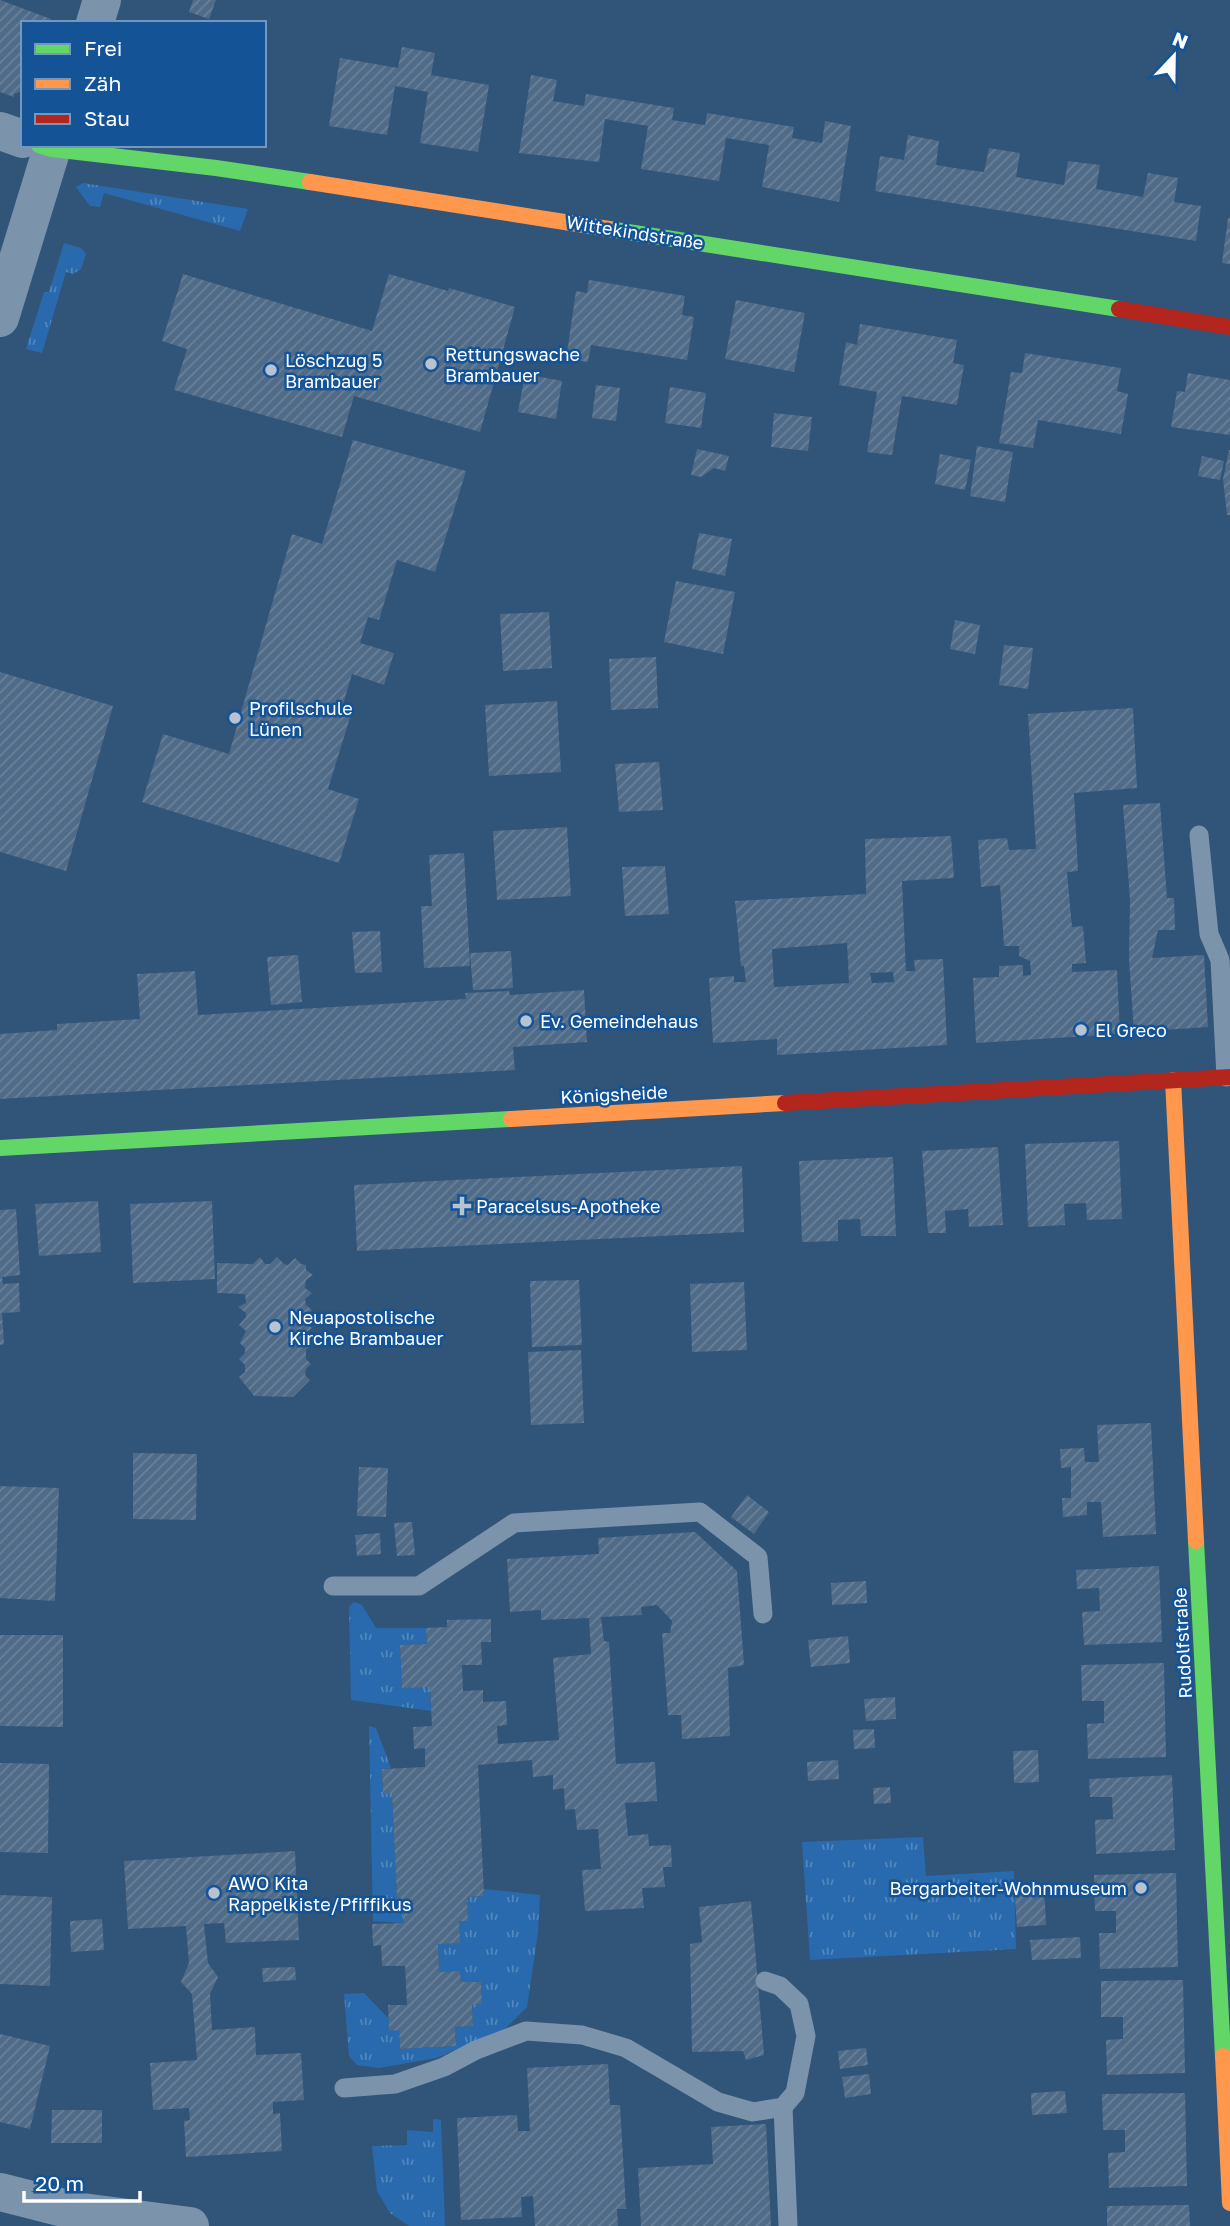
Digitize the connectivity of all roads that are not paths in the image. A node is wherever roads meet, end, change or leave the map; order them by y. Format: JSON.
{"nodes":[{"id":1,"x":102,"y":0,"type":"edge"},
{"id":2,"x":96,"y":21,"type":"edge"},
{"id":3,"x":0,"y":131,"type":"edge"},
{"id":4,"x":21,"y":138,"type":"edge"},
{"id":5,"x":42,"y":147,"type":"edge"},
{"id":6,"x":57,"y":147,"type":"edge"},
{"id":7,"x":0,"y":318,"type":"edge"},
{"id":8,"x":1230,"y":327,"type":"edge"},
{"id":9,"x":1199,"y":835,"type":"dead end"},
{"id":10,"x":1228,"y":1077,"type":"edge"},
{"id":11,"x":1173,"y":1080,"type":"junction"},
{"id":12,"x":0,"y":1148,"type":"edge"},
{"id":13,"x":333,"y":1586,"type":"dead end"},
{"id":14,"x":764,"y":1614,"type":"dead end"},
{"id":15,"x":1223,"y":1920,"type":"edge"},
{"id":16,"x":765,"y":1981,"type":"dead end"},
{"id":17,"x":344,"y":2088,"type":"dead end"},
{"id":18,"x":783,"y":2107,"type":"junction"},
{"id":19,"x":0,"y":2192,"type":"edge"},
{"id":20,"x":1230,"y":2203,"type":"edge"},
{"id":21,"x":190,"y":2226,"type":"edge"},
{"id":22,"x":788,"y":2226,"type":"edge"}],
"edges":[{"from":1,"to":2,"type":"street"},
{"from":3,"to":4,"type":"street","name":"Wittekindstraße"},
{"from":5,"to":7,"type":"street"},
{"from":6,"to":8,"type":"street","name":"Wittekindstraße"},
{"from":9,"to":10,"type":"lane"},
{"from":10,"to":11,"type":"street","name":"Königsheide"},
{"from":11,"to":12,"type":"street","name":"Königsheide"},
{"from":11,"to":15,"type":"street","name":"Rudolfstraße"},
{"from":13,"to":14,"type":"lane"},
{"from":15,"to":20,"type":"street","name":"Rudolfstraße"},
{"from":16,"to":18,"type":"lane"},
{"from":17,"to":18,"type":"lane"},
{"from":18,"to":22,"type":"lane"},
{"from":19,"to":21,"type":"street"}]}
